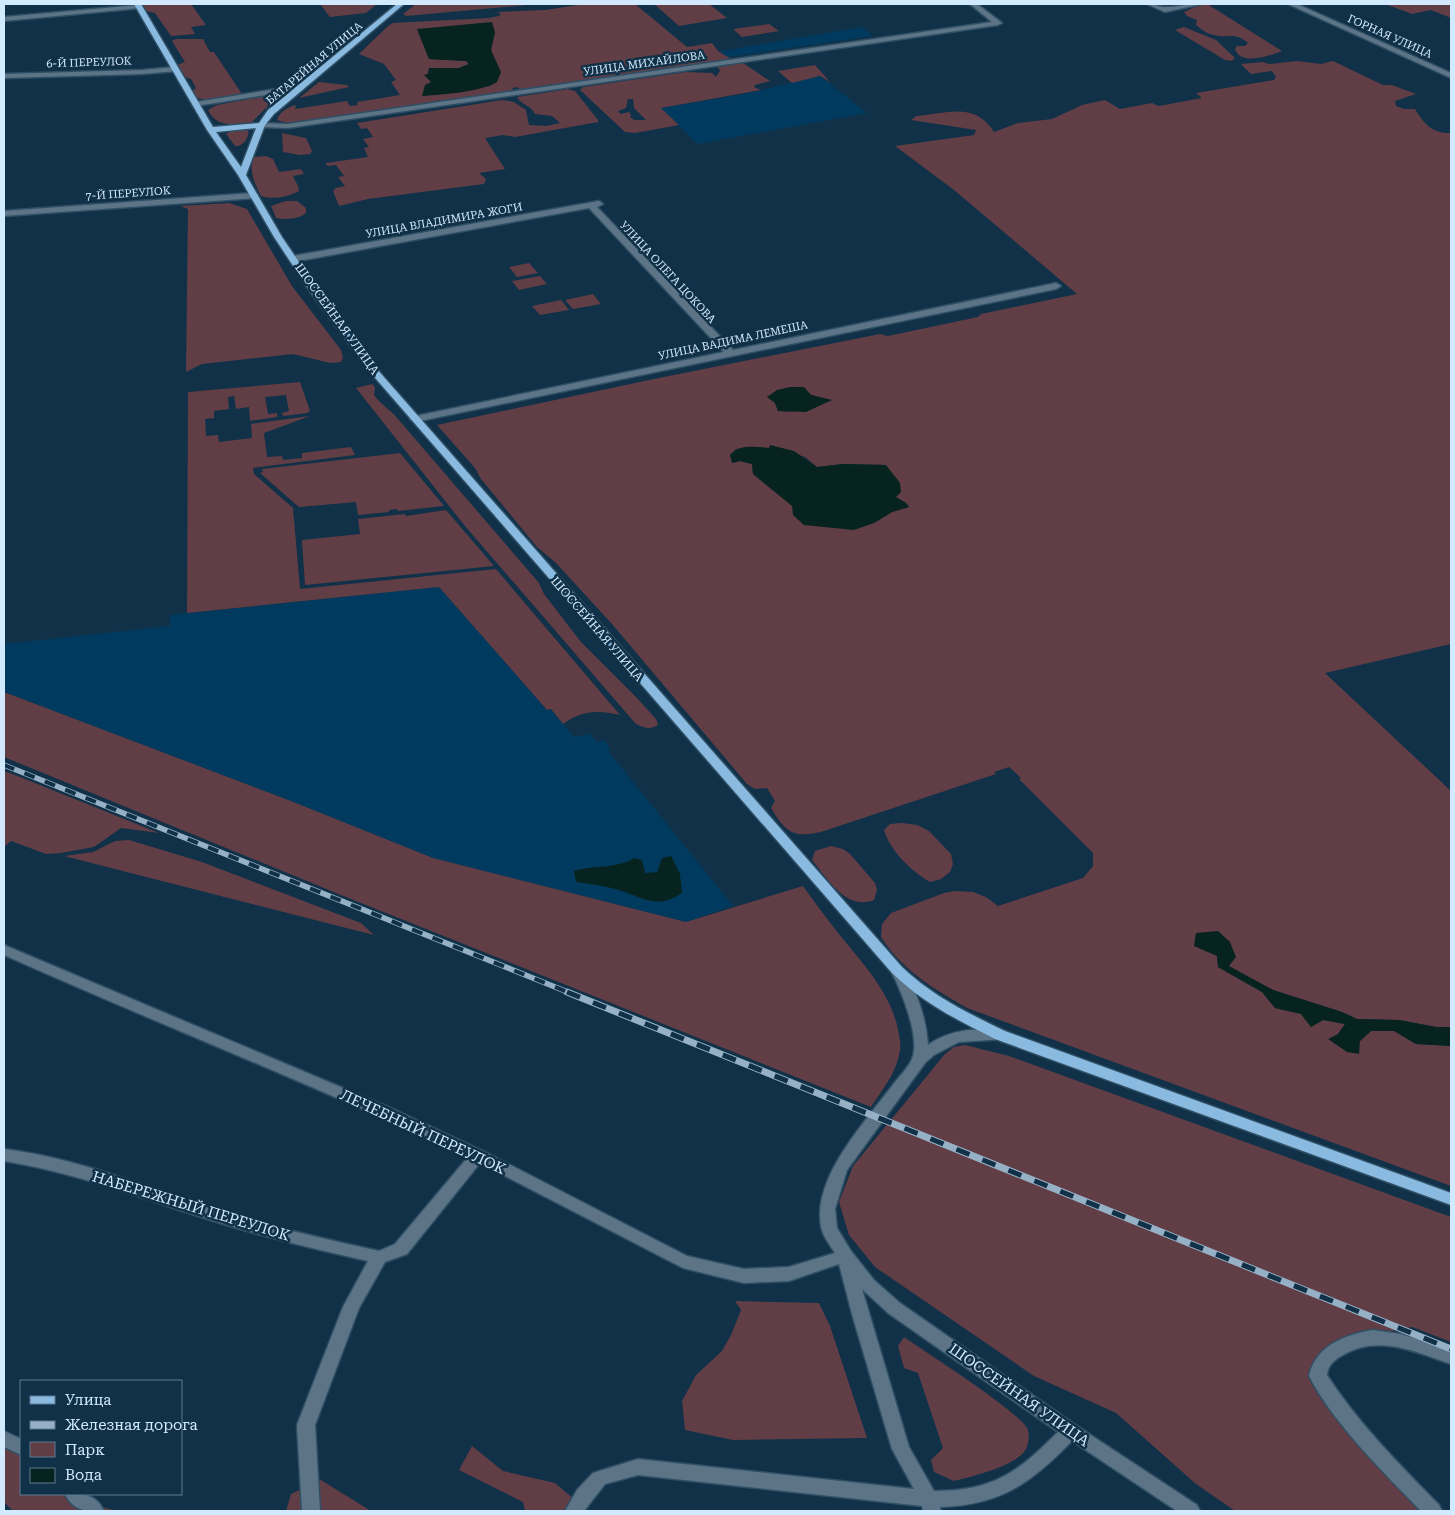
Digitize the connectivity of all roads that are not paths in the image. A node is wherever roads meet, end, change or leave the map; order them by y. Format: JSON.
{"nodes":[{"id":1,"x":401,"y":4,"type":"edge"},
{"id":2,"x":973,"y":4,"type":"edge"},
{"id":3,"x":1151,"y":4,"type":"edge"},
{"id":4,"x":1198,"y":4,"type":"edge"},
{"id":5,"x":1292,"y":4,"type":"edge"},
{"id":6,"x":138,"y":5,"type":"edge"},
{"id":7,"x":4,"y":19,"type":"edge"},
{"id":8,"x":175,"y":69,"type":"junction"},
{"id":9,"x":4,"y":76,"type":"edge"},
{"id":10,"x":1451,"y":76,"type":"edge"},
{"id":11,"x":301,"y":87,"type":"junction"},
{"id":12,"x":196,"y":104,"type":"junction"},
{"id":13,"x":261,"y":125,"type":"junction"},
{"id":14,"x":211,"y":130,"type":"junction"},
{"id":15,"x":242,"y":176,"type":"junction"},
{"id":16,"x":253,"y":196,"type":"junction"},
{"id":17,"x":594,"y":204,"type":"joint"},
{"id":18,"x":4,"y":214,"type":"edge"},
{"id":19,"x":293,"y":258,"type":"junction"},
{"id":20,"x":1056,"y":286,"type":"dead end"},
{"id":21,"x":730,"y":354,"type":"junction"},
{"id":22,"x":415,"y":419,"type":"junction"},
{"id":23,"x":4,"y":950,"type":"edge"},
{"id":24,"x":898,"y":970,"type":"junction"},
{"id":25,"x":1000,"y":1035,"type":"junction"},
{"id":26,"x":920,"y":1059,"type":"junction"},
{"id":27,"x":4,"y":1155,"type":"edge"},
{"id":28,"x":478,"y":1155,"type":"junction"},
{"id":29,"x":1451,"y":1199,"type":"edge"},
{"id":30,"x":379,"y":1258,"type":"junction"},
{"id":31,"x":850,"y":1263,"type":"junction"},
{"id":32,"x":1451,"y":1357,"type":"edge"},
{"id":33,"x":1071,"y":1431,"type":"junction"},
{"id":34,"x":4,"y":1438,"type":"edge"},
{"id":35,"x":20,"y":1447,"type":"edge"},
{"id":36,"x":75,"y":1495,"type":"edge"},
{"id":37,"x":930,"y":1505,"type":"edge"},
{"id":38,"x":95,"y":1511,"type":"edge"},
{"id":39,"x":311,"y":1511,"type":"edge"},
{"id":40,"x":574,"y":1511,"type":"edge"},
{"id":41,"x":1191,"y":1511,"type":"edge"},
{"id":42,"x":1433,"y":1511,"type":"edge"}],
"edges":[{"from":1,"to":11,"type":"main road","name":"БАТАРЕЙНАЯ УЛИЦА"},
{"from":2,"to":13,"type":"street","name":"УЛИЦА МИХАЙЛОВА"},
{"from":3,"to":4,"type":"street"},
{"from":5,"to":10,"type":"street","name":"ГОРНАЯ УЛИЦА"},
{"from":6,"to":7,"type":"street"},
{"from":6,"to":8,"type":"main road","name":"ШОССЕЙНАЯ УЛИЦА"},
{"from":8,"to":9,"type":"street","name":"6-Й ПЕРЕУЛОК"},
{"from":8,"to":12,"type":"main road","name":"ШОССЕЙНАЯ УЛИЦА"},
{"from":11,"to":12,"type":"street"},
{"from":11,"to":13,"type":"main road","name":"БАТАРЕЙНАЯ УЛИЦА"},
{"from":12,"to":14,"type":"main road","name":"ШОССЕЙНАЯ УЛИЦА"},
{"from":13,"to":14,"type":"main road"},
{"from":13,"to":15,"type":"main road","name":"БАТАРЕЙНАЯ УЛИЦА"},
{"from":14,"to":15,"type":"main road","name":"ШОССЕЙНАЯ УЛИЦА"},
{"from":15,"to":16,"type":"main road","name":"ШОССЕЙНАЯ УЛИЦА"},
{"from":16,"to":18,"type":"street","name":"7-Й ПЕРЕУЛОК"},
{"from":16,"to":19,"type":"main road","name":"ШОССЕЙНАЯ УЛИЦА"},
{"from":17,"to":19,"type":"street","name":"УЛИЦА ВЛАДИМИРА ЖОГИ"},
{"from":17,"to":21,"type":"street","name":"УЛИЦА ОЛЕГА ЦОКОВА"},
{"from":19,"to":22,"type":"main road","name":"ШОССЕЙНАЯ УЛИЦА"},
{"from":20,"to":21,"type":"street","name":"УЛИЦА ВАДИМА ЛЕМЕША"},
{"from":21,"to":22,"type":"street","name":"УЛИЦА ВАДИМА ЛЕМЕША"},
{"from":22,"to":24,"type":"main road","name":"ШОССЕЙНАЯ УЛИЦА"},
{"from":23,"to":28,"type":"street","name":"ЛЕЧЕБНЫЙ ПЕРЕУЛОК"},
{"from":24,"to":25,"type":"main road"},
{"from":24,"to":26,"type":"street","name":"ШОССЕЙНАЯ УЛИЦА"},
{"from":25,"to":26,"type":"street"},
{"from":25,"to":29,"type":"main road"},
{"from":26,"to":31,"type":"street","name":"ШОССЕЙНАЯ УЛИЦА"},
{"from":27,"to":30,"type":"street","name":"НАБЕРЕЖНЫЙ ПЕРЕУЛОК"},
{"from":28,"to":30,"type":"street"},
{"from":28,"to":31,"type":"street","name":"ЛЕЧЕБНЫЙ ПЕРЕУЛОК"},
{"from":30,"to":39,"type":"street"},
{"from":31,"to":33,"type":"street","name":"ШОССЕЙНАЯ УЛИЦА"},
{"from":31,"to":37,"type":"street"},
{"from":32,"to":42,"type":"street"},
{"from":33,"to":37,"type":"street"},
{"from":33,"to":41,"type":"street","name":"ШОССЕЙНАЯ УЛИЦА"},
{"from":34,"to":35,"type":"street"},
{"from":36,"to":38,"type":"street"},
{"from":37,"to":40,"type":"street"}]}
